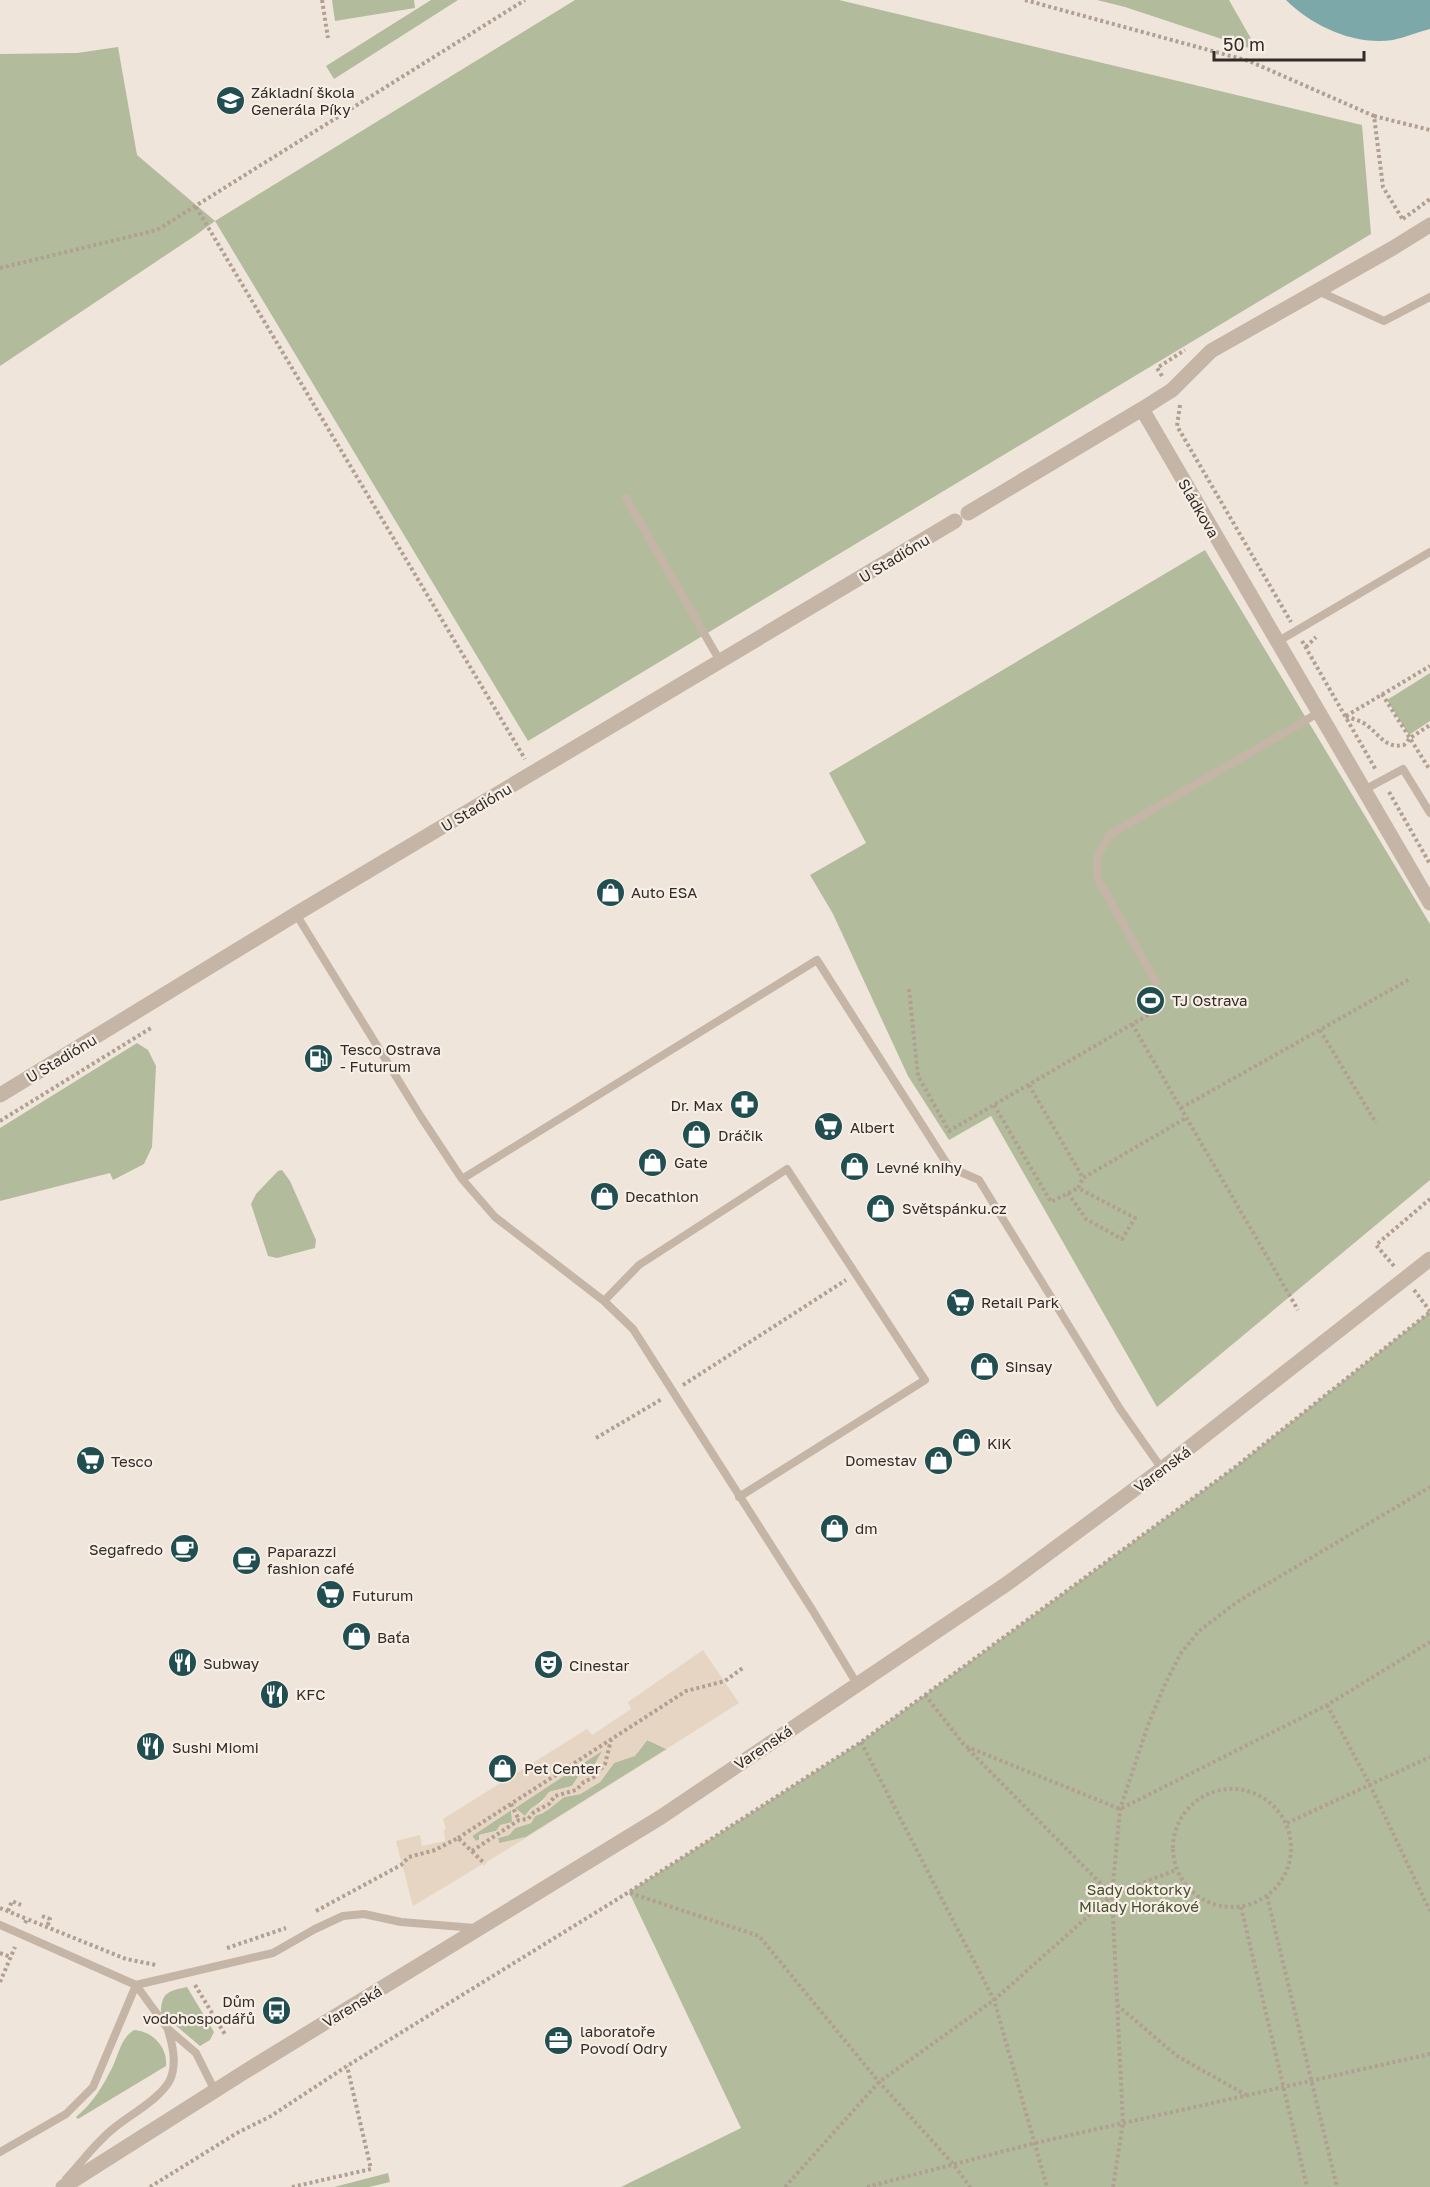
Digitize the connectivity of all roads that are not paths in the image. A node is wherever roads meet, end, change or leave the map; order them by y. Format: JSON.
{"nodes":[{"id":1,"x":1430,"y":225,"type":"edge"},
{"id":2,"x":1316,"y":291,"type":"junction"},
{"id":3,"x":1430,"y":297,"type":"edge"},
{"id":4,"x":1143,"y":409,"type":"junction"},
{"id":5,"x":626,"y":498,"type":"dead end"},
{"id":6,"x":1430,"y":552,"type":"edge"},
{"id":7,"x":1277,"y":642,"type":"junction"},
{"id":8,"x":720,"y":661,"type":"junction"},
{"id":9,"x":1318,"y":713,"type":"junction"},
{"id":10,"x":1364,"y":790,"type":"junction"},
{"id":11,"x":1430,"y":813,"type":"edge"},
{"id":12,"x":1430,"y":903,"type":"edge"},
{"id":13,"x":296,"y":914,"type":"junction"},
{"id":14,"x":1156,"y":982,"type":"road end"},
{"id":15,"x":0,"y":1095,"type":"edge"},
{"id":16,"x":462,"y":1179,"type":"junction"},
{"id":17,"x":1430,"y":1259,"type":"edge"},
{"id":18,"x":604,"y":1301,"type":"junction"},
{"id":19,"x":1162,"y":1469,"type":"junction"},
{"id":20,"x":739,"y":1497,"type":"junction"},
{"id":21,"x":857,"y":1684,"type":"junction"},
{"id":22,"x":0,"y":1925,"type":"edge"},
{"id":23,"x":482,"y":1928,"type":"junction"},
{"id":24,"x":136,"y":1985,"type":"junction"},
{"id":25,"x":168,"y":2029,"type":"junction"},
{"id":26,"x":215,"y":2091,"type":"junction"},
{"id":27,"x":0,"y":2152,"type":"edge"},
{"id":28,"x":58,"y":2187,"type":"edge"},
{"id":29,"x":63,"y":2187,"type":"edge"}],
"edges":[{"from":1,"to":2,"type":"street"},
{"from":2,"to":3,"type":"lane"},
{"from":2,"to":4,"type":"street"},
{"from":4,"to":7,"type":"street","name":"Sládkova"},
{"from":4,"to":8,"type":"street","name":"U Stadiónu"},
{"from":5,"to":8,"type":"lane"},
{"from":6,"to":7,"type":"lane"},
{"from":7,"to":9,"type":"street","name":"Sládkova"},
{"from":8,"to":13,"type":"street","name":"U Stadiónu"},
{"from":9,"to":10,"type":"street","name":"Sládkova"},
{"from":9,"to":14,"type":"lane"},
{"from":10,"to":11,"type":"lane"},
{"from":10,"to":12,"type":"street","name":"Sládkova"},
{"from":13,"to":15,"type":"street","name":"U Stadiónu"},
{"from":13,"to":16,"type":"lane"},
{"from":16,"to":18,"type":"lane"},
{"from":16,"to":19,"type":"lane"},
{"from":17,"to":19,"type":"street","name":"Varenská"},
{"from":18,"to":20,"type":"lane"},
{"from":18,"to":20,"type":"lane"},
{"from":19,"to":21,"type":"street","name":"Varenská"},
{"from":20,"to":21,"type":"lane"},
{"from":21,"to":23,"type":"street","name":"Varenská"},
{"from":22,"to":24,"type":"lane"},
{"from":23,"to":24,"type":"lane"},
{"from":23,"to":26,"type":"street","name":"Varenská"},
{"from":24,"to":25,"type":"lane"},
{"from":24,"to":27,"type":"lane"},
{"from":25,"to":26,"type":"lane"},
{"from":25,"to":28,"type":"lane"},
{"from":26,"to":29,"type":"street","name":"Varenská"}]}
